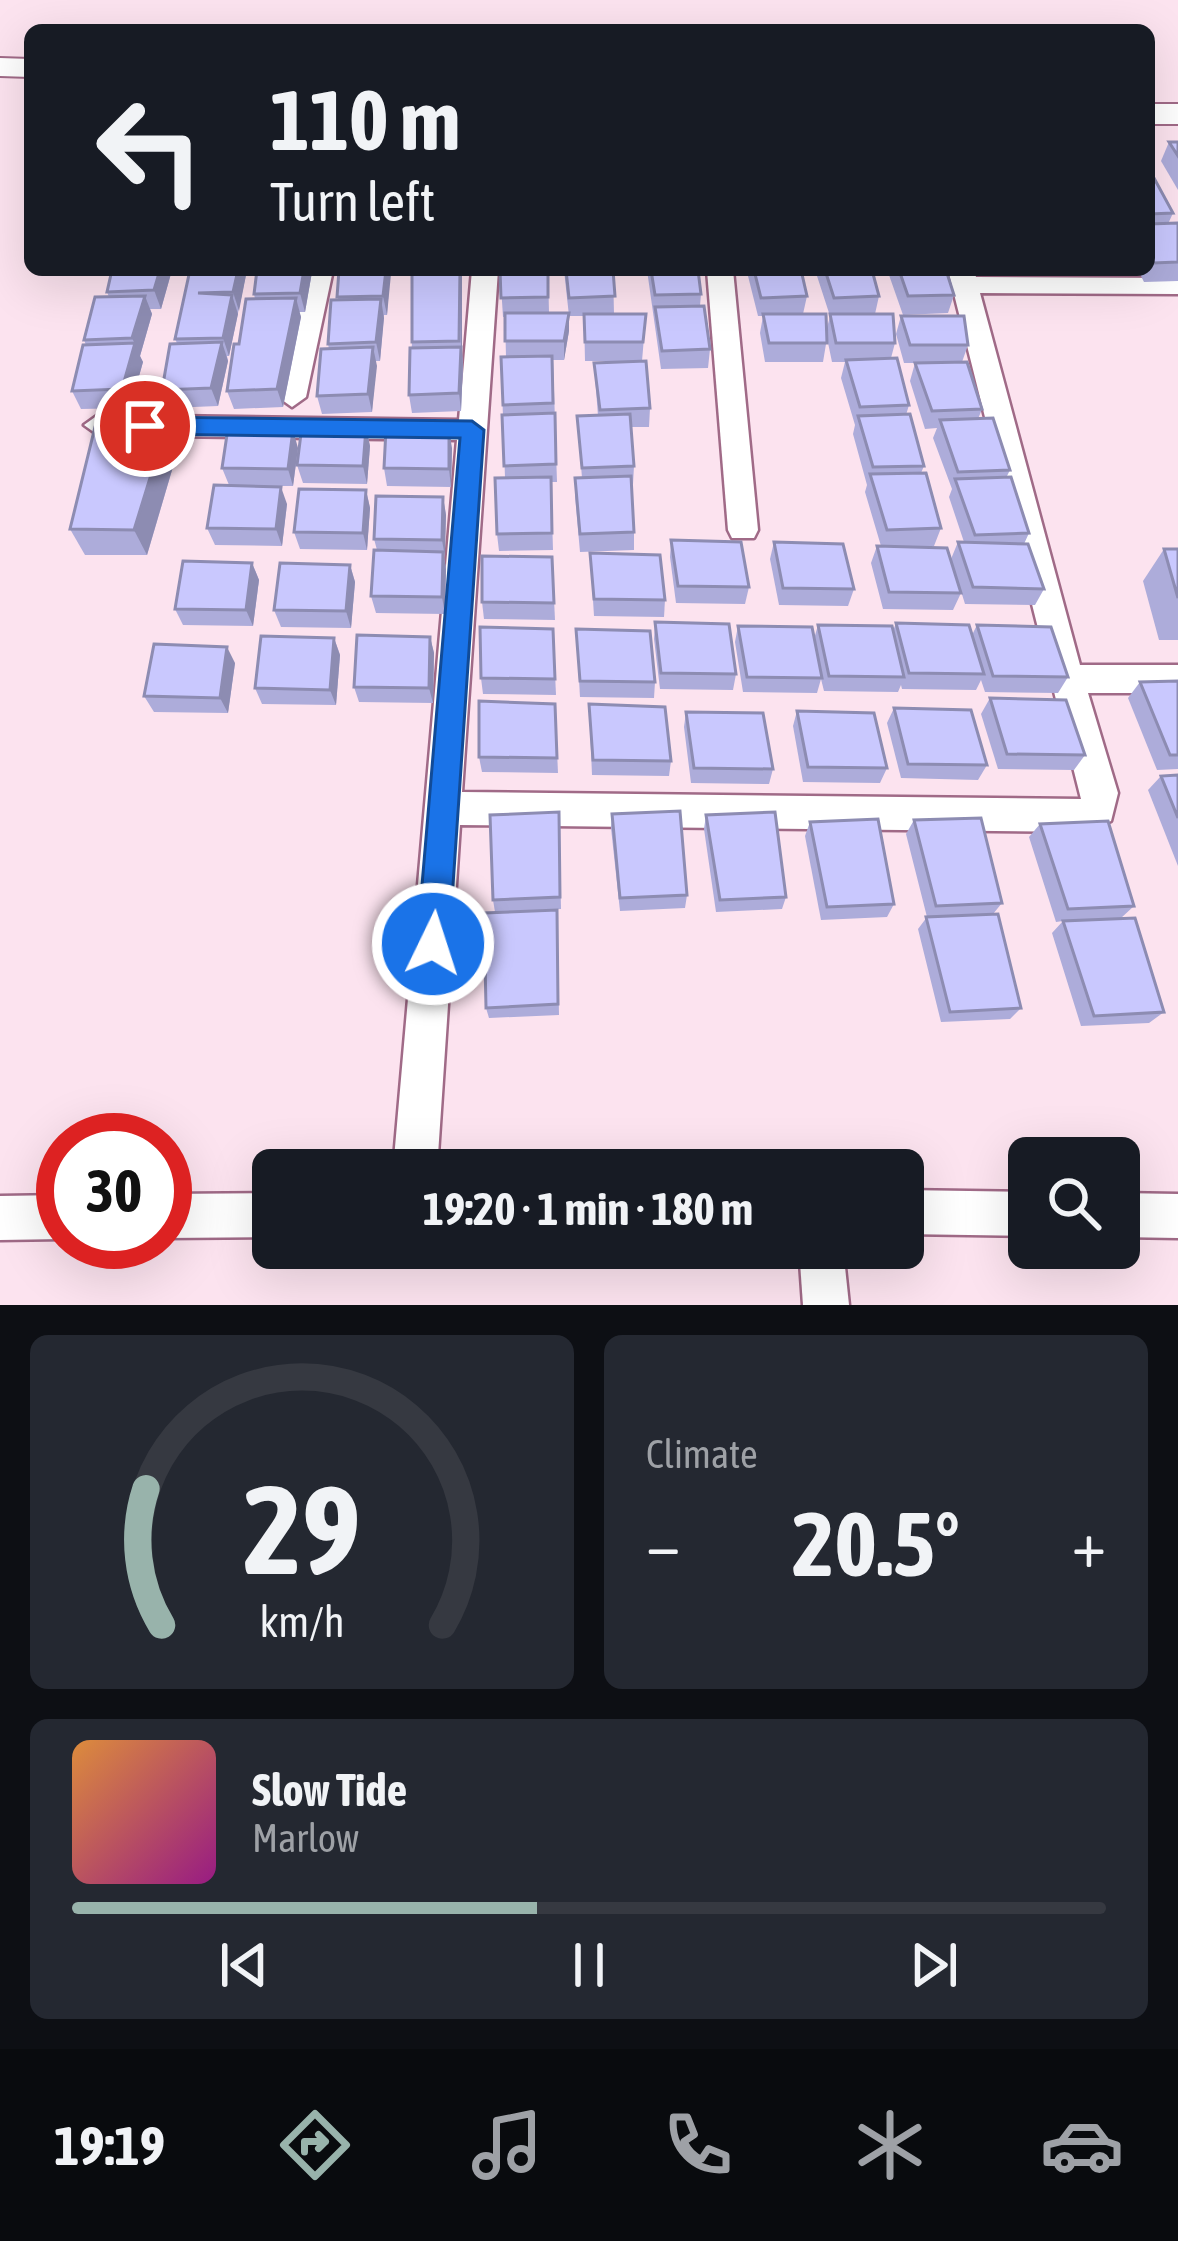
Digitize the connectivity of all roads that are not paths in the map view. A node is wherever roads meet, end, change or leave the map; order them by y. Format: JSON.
{"nodes":[{"id":1,"x":319,"y":276,"type":"edge"},
{"id":2,"x":484,"y":276,"type":"edge"},
{"id":3,"x":721,"y":276,"type":"edge"},
{"id":4,"x":963,"y":278,"type":"edge"},
{"id":5,"x":1178,"y":286,"type":"edge"},
{"id":6,"x":292,"y":397,"type":"dead end"},
{"id":7,"x":98,"y":425,"type":"edge"},
{"id":8,"x":472,"y":430,"type":"junction"},
{"id":9,"x":743,"y":530,"type":"dead end"},
{"id":10,"x":1067,"y":679,"type":"junction"},
{"id":11,"x":1178,"y":679,"type":"edge"},
{"id":12,"x":443,"y":808,"type":"junction"},
{"id":13,"x":417,"y":1149,"type":"edge"},
{"id":14,"x":924,"y":1212,"type":"edge"},
{"id":15,"x":1008,"y":1214,"type":"edge"},
{"id":16,"x":252,"y":1215,"type":"edge"},
{"id":17,"x":1140,"y":1215,"type":"edge"},
{"id":18,"x":192,"y":1216,"type":"edge"},
{"id":19,"x":1178,"y":1216,"type":"edge"},
{"id":20,"x":36,"y":1217,"type":"edge"},
{"id":21,"x":0,"y":1218,"type":"edge"},
{"id":22,"x":823,"y":1269,"type":"edge"},
{"id":23,"x":826,"y":1305,"type":"edge"}],
"edges":[{"from":1,"to":6,"type":"street"},
{"from":2,"to":8,"type":"street"},
{"from":3,"to":9,"type":"street"},
{"from":4,"to":5,"type":"street"},
{"from":4,"to":10,"type":"street"},
{"from":7,"to":8,"type":"street"},
{"from":8,"to":12,"type":"street"},
{"from":10,"to":11,"type":"street"},
{"from":10,"to":12,"type":"street"},
{"from":12,"to":13,"type":"street"},
{"from":14,"to":15,"type":"street"},
{"from":16,"to":18,"type":"street"},
{"from":17,"to":19,"type":"street"},
{"from":20,"to":21,"type":"street"},
{"from":22,"to":23,"type":"street"}]}
